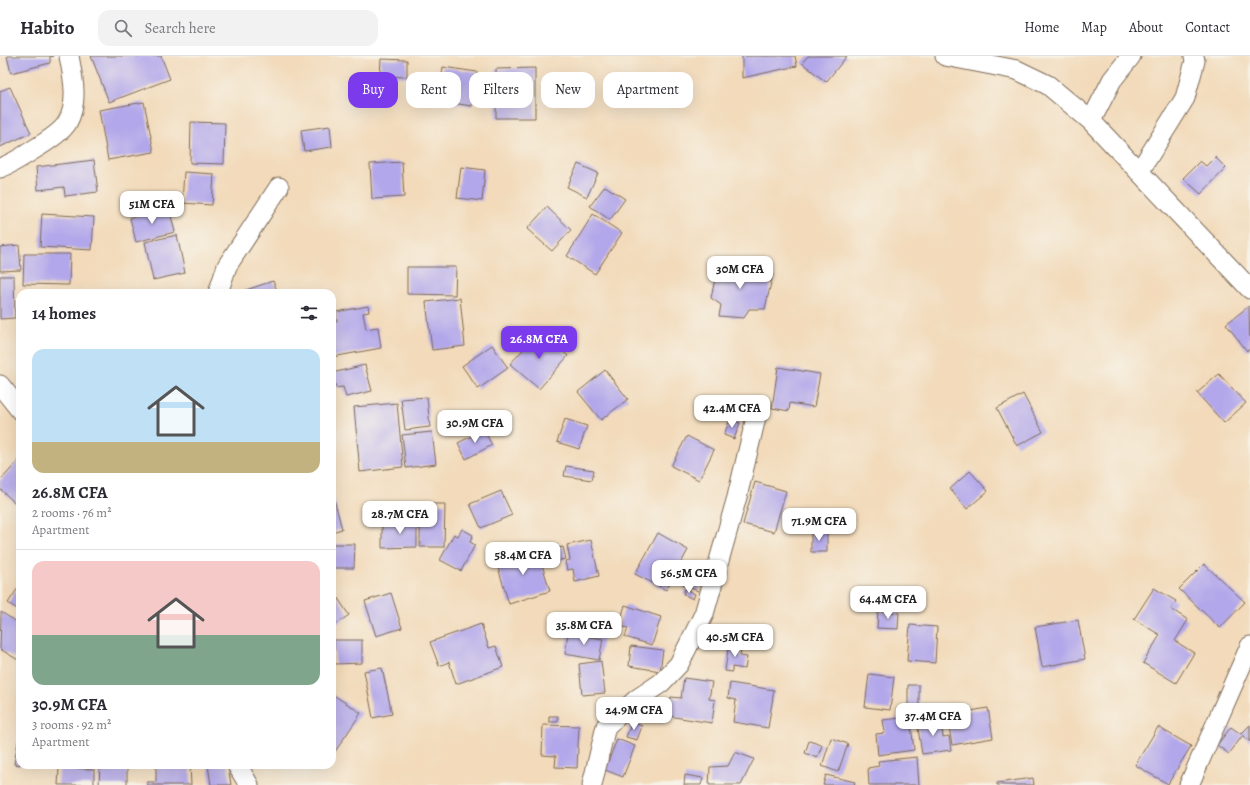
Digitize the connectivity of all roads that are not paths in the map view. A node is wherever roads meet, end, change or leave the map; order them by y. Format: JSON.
{"nodes":[{"id":1,"x":69,"y":56,"type":"edge"},
{"id":2,"x":945,"y":56,"type":"edge"},
{"id":3,"x":1131,"y":56,"type":"edge"},
{"id":4,"x":1194,"y":56,"type":"edge"},
{"id":5,"x":1091,"y":121,"type":"junction"},
{"id":6,"x":0,"y":168,"type":"edge"},
{"id":7,"x":1139,"y":172,"type":"junction"},
{"id":8,"x":279,"y":187,"type":"dead end"},
{"id":9,"x":219,"y":289,"type":"edge"},
{"id":10,"x":1250,"y":289,"type":"edge"},
{"id":11,"x":0,"y":385,"type":"edge"},
{"id":12,"x":16,"y":405,"type":"edge"},
{"id":13,"x":758,"y":409,"type":"dead end"},
{"id":14,"x":1250,"y":646,"type":"edge"},
{"id":15,"x":239,"y":769,"type":"edge"},
{"id":16,"x":249,"y":785,"type":"edge"},
{"id":17,"x":592,"y":785,"type":"edge"},
{"id":18,"x":1189,"y":785,"type":"edge"}],
"edges":[{"from":1,"to":6,"type":"street"},
{"from":2,"to":5,"type":"street"},
{"from":3,"to":5,"type":"street"},
{"from":4,"to":7,"type":"street"},
{"from":5,"to":7,"type":"street"},
{"from":7,"to":10,"type":"street"},
{"from":8,"to":9,"type":"street"},
{"from":11,"to":12,"type":"street"},
{"from":13,"to":17,"type":"street"},
{"from":14,"to":18,"type":"street"},
{"from":15,"to":16,"type":"street"}]}
